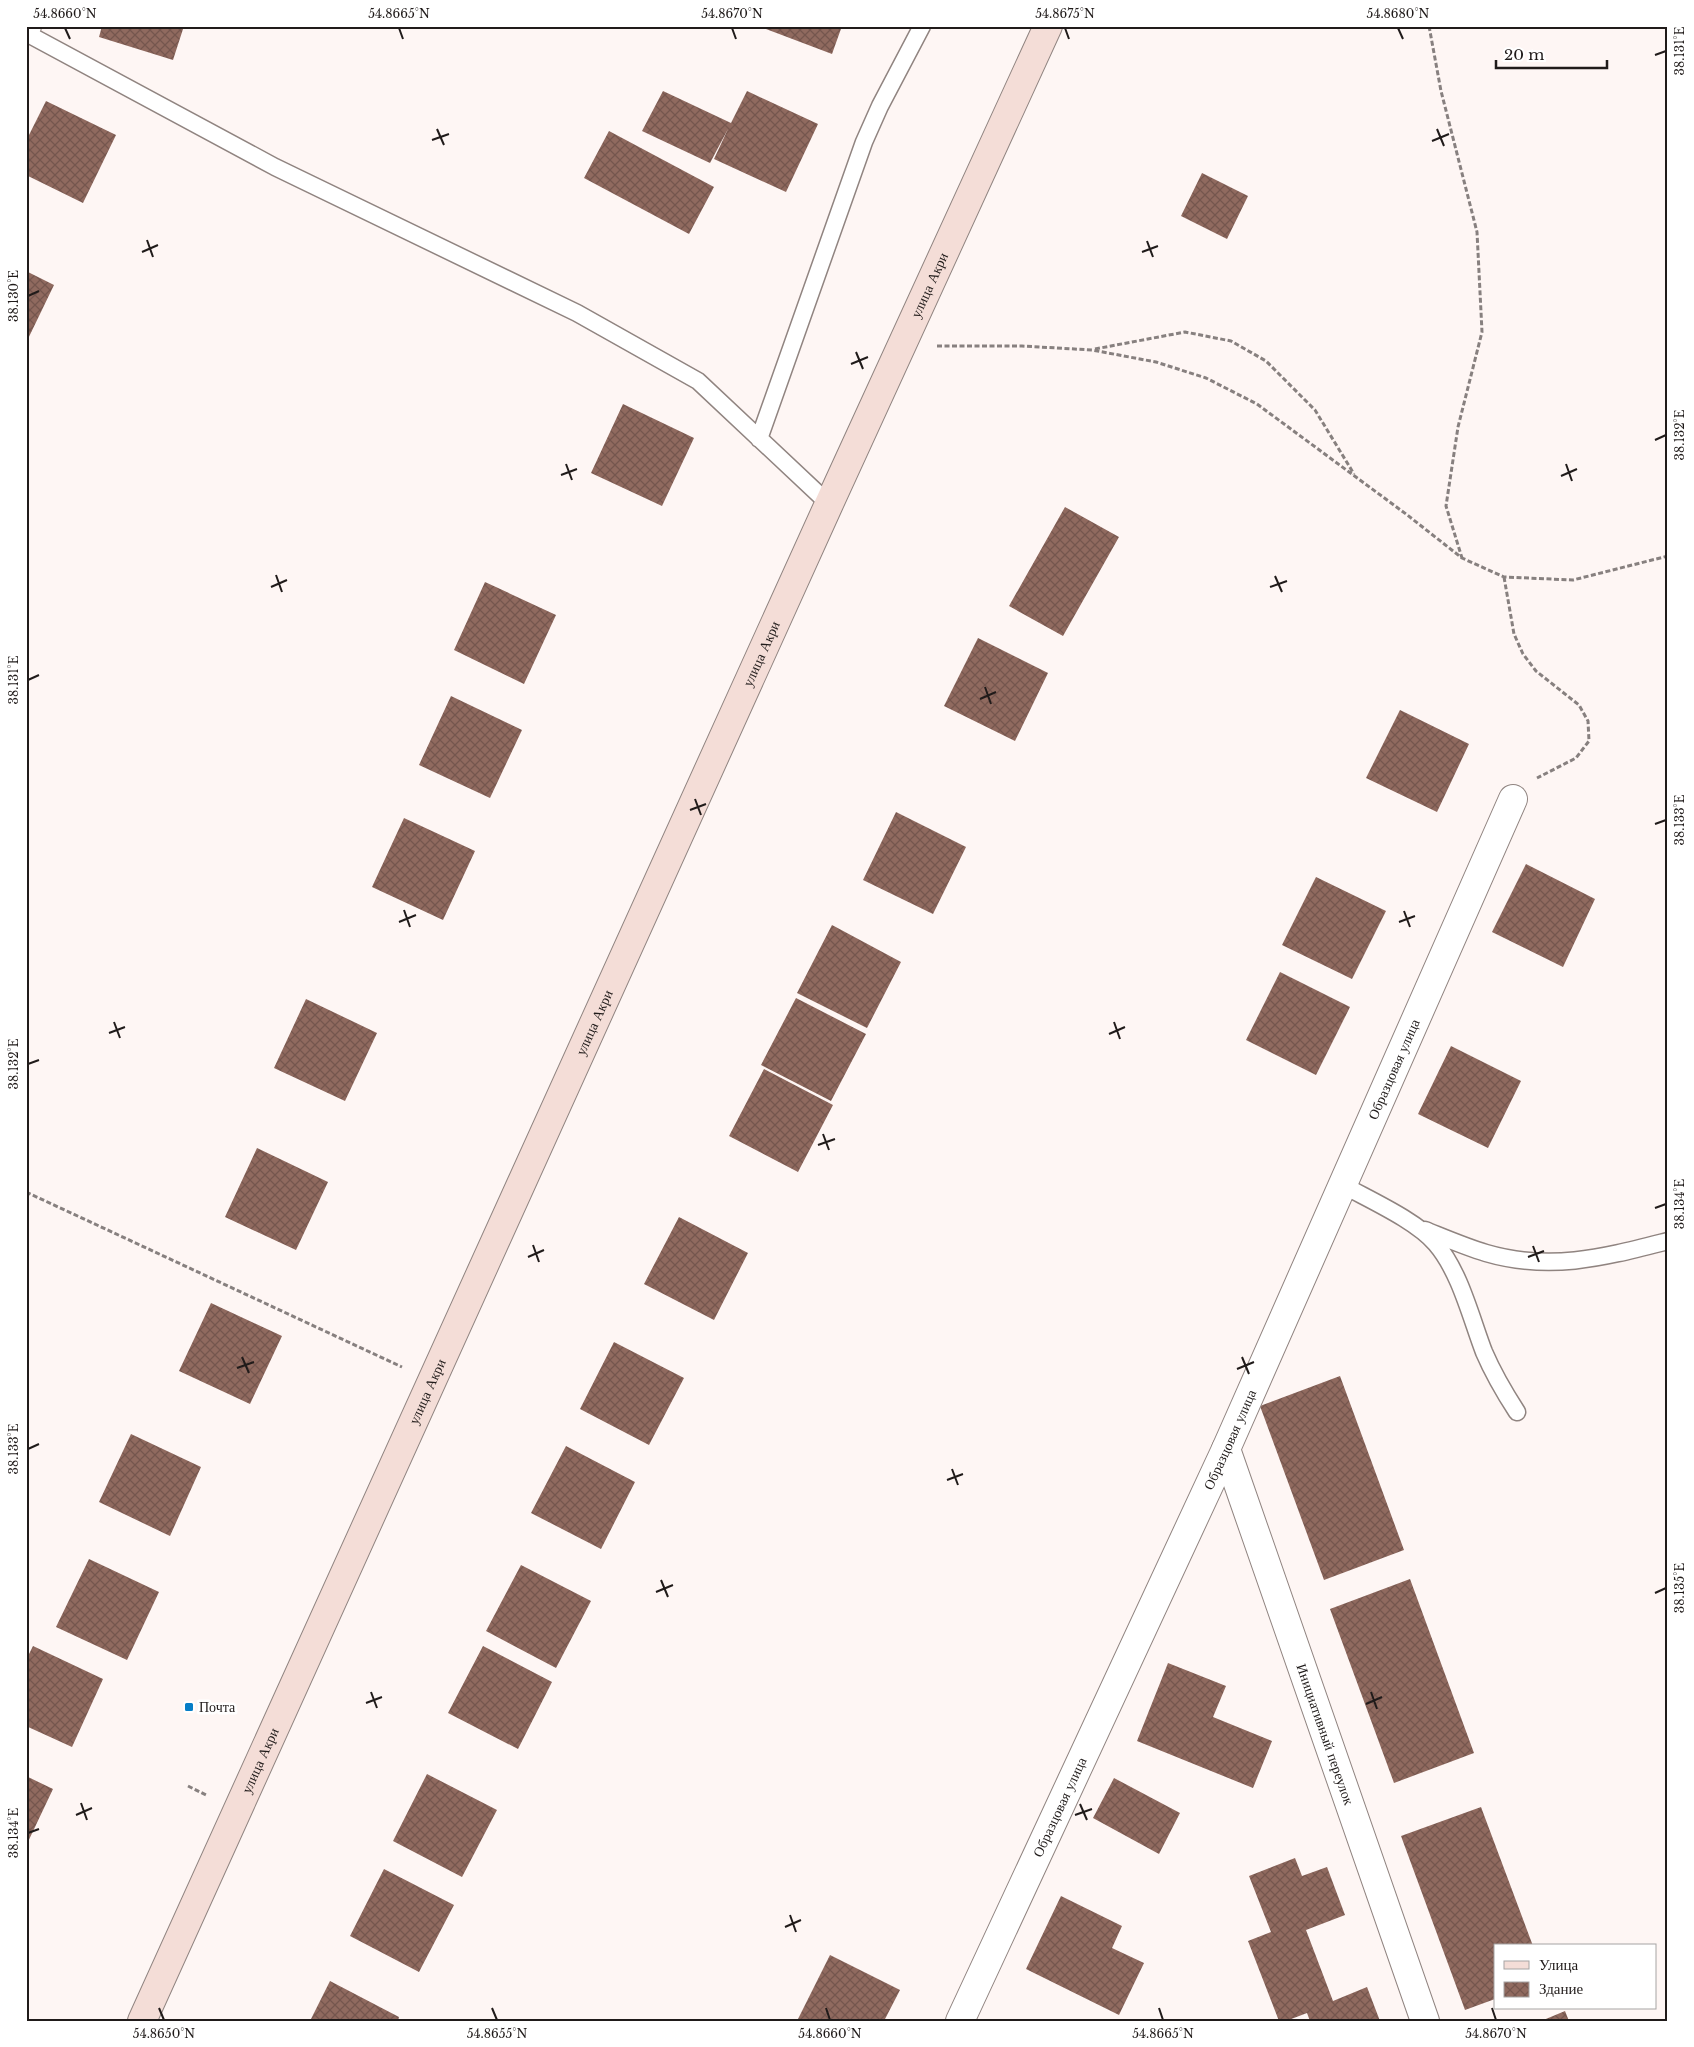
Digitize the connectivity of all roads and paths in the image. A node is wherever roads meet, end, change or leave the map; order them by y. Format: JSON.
{"nodes":[{"id":1,"x":922,"y":26,"type":"edge"},
{"id":2,"x":1048,"y":26,"type":"edge"},
{"id":3,"x":1429,"y":26,"type":"edge"},
{"id":4,"x":26,"y":33,"type":"edge"},
{"id":5,"x":902,"y":347,"type":"junction"},
{"id":6,"x":1092,"y":350,"type":"junction"},
{"id":7,"x":759,"y":439,"type":"junction"},
{"id":8,"x":1356,"y":477,"type":"junction"},
{"id":9,"x":830,"y":504,"type":"junction"},
{"id":10,"x":1668,"y":556,"type":"edge"},
{"id":11,"x":1462,"y":558,"type":"junction"},
{"id":12,"x":1504,"y":578,"type":"junction"},
{"id":13,"x":1513,"y":798,"type":"joint"},
{"id":14,"x":1343,"y":1185,"type":"junction"},
{"id":15,"x":26,"y":1192,"type":"edge"},
{"id":16,"x":1414,"y":1226,"type":"junction"},
{"id":17,"x":1668,"y":1241,"type":"edge"},
{"id":18,"x":432,"y":1381,"type":"junction"},
{"id":19,"x":1517,"y":1412,"type":"dead end"},
{"id":20,"x":1226,"y":1449,"type":"junction"},
{"id":21,"x":142,"y":2021,"type":"edge"},
{"id":22,"x":960,"y":2021,"type":"edge"},
{"id":23,"x":1425,"y":2021,"type":"edge"}],
"edges":[{"from":1,"to":7,"type":"lane"},
{"from":2,"to":5,"type":"main road","name":"улица Акри"},
{"from":3,"to":11,"type":"path"},
{"from":4,"to":7,"type":"lane"},
{"from":5,"to":6,"type":"path"},
{"from":5,"to":9,"type":"main road","name":"улица Акри"},
{"from":6,"to":8,"type":"path"},
{"from":6,"to":8,"type":"path"},
{"from":7,"to":9,"type":"lane"},
{"from":8,"to":11,"type":"path"},
{"from":9,"to":18,"type":"main road","name":"улица Акри"},
{"from":10,"to":12,"type":"path"},
{"from":11,"to":12,"type":"path"},
{"from":12,"to":13,"type":"path"},
{"from":13,"to":14,"type":"street","name":"Образцовая улица"},
{"from":14,"to":16,"type":"lane"},
{"from":14,"to":20,"type":"street","name":"Образцовая улица"},
{"from":15,"to":18,"type":"path"},
{"from":16,"to":17,"type":"lane"},
{"from":16,"to":19,"type":"lane"},
{"from":18,"to":21,"type":"main road","name":"улица Акри"},
{"from":20,"to":22,"type":"street","name":"Образцовая улица"},
{"from":20,"to":23,"type":"street","name":"Инициативный переулок"}]}
